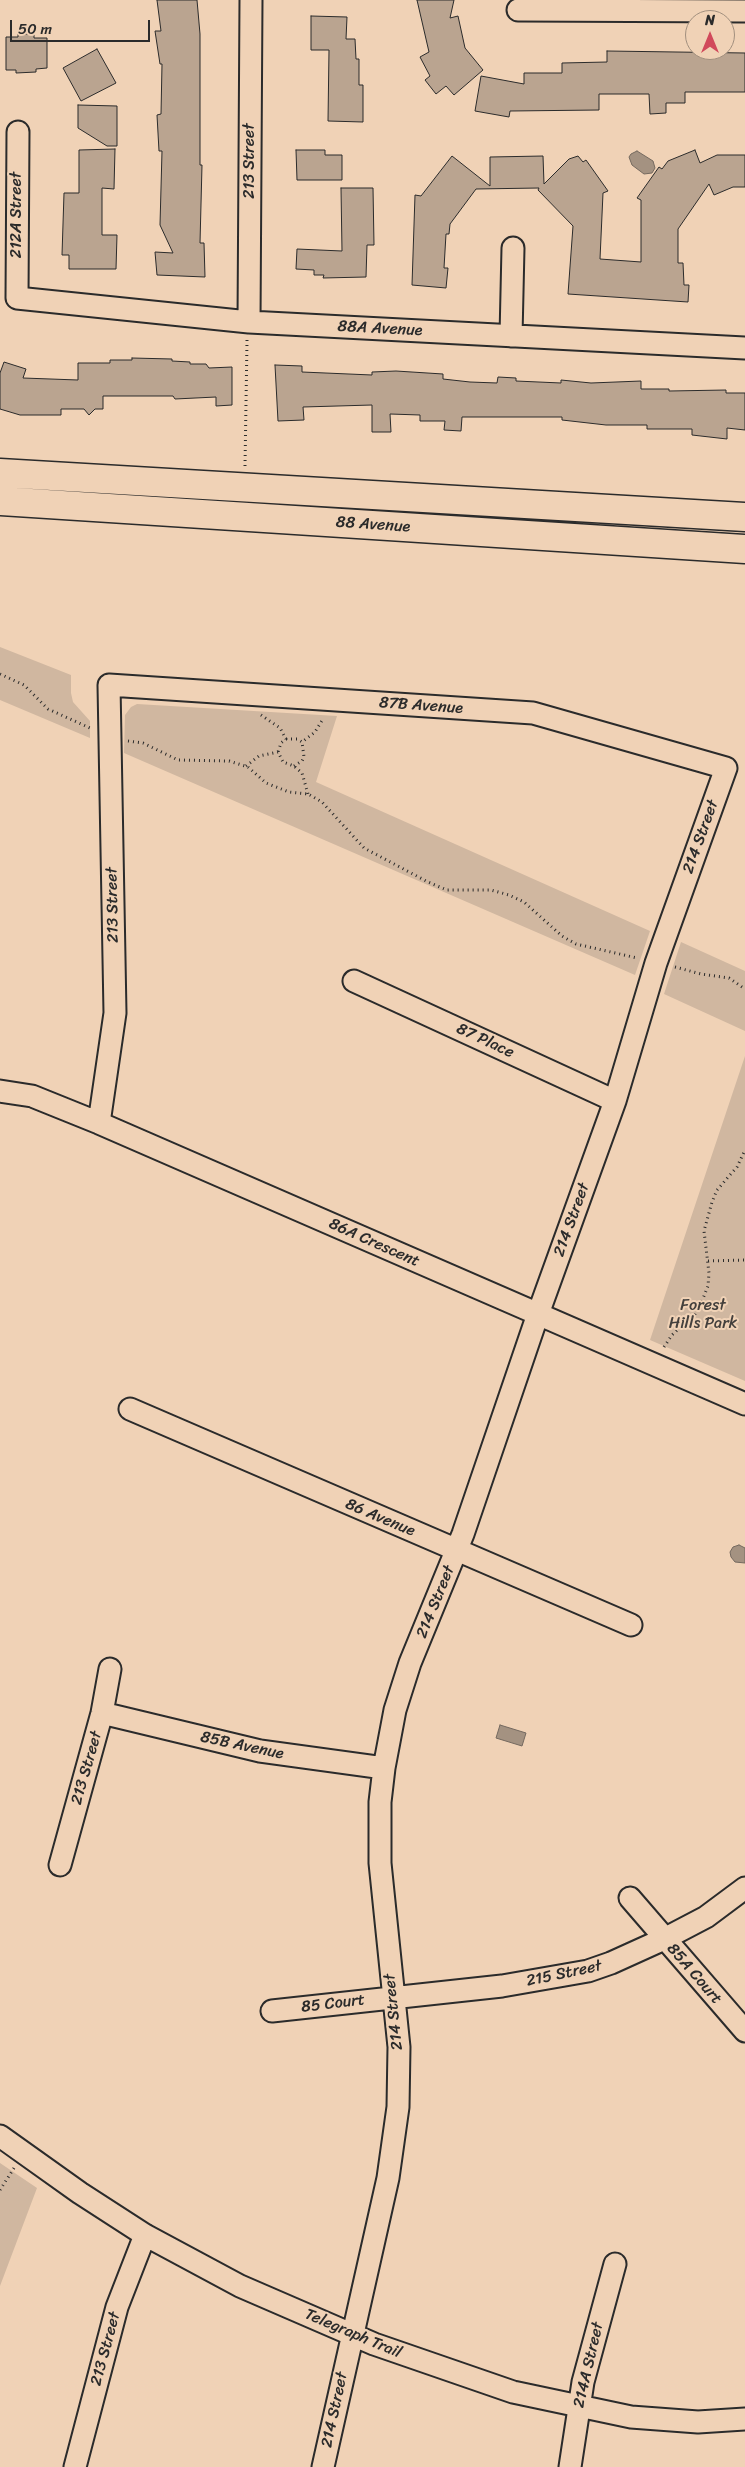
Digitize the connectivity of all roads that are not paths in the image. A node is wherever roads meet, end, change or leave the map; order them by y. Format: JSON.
{"nodes":[{"id":1,"x":251,"y":0,"type":"edge"},
{"id":2,"x":518,"y":10,"type":"dead end"},
{"id":3,"x":745,"y":11,"type":"edge"},
{"id":4,"x":18,"y":132,"type":"dead end"},
{"id":5,"x":513,"y":248,"type":"dead end"},
{"id":6,"x":17,"y":298,"type":"joint"},
{"id":7,"x":250,"y":322,"type":"junction"},
{"id":8,"x":511,"y":336,"type":"junction"},
{"id":9,"x":745,"y":348,"type":"edge"},
{"id":10,"x":0,"y":473,"type":"edge"},
{"id":11,"x":0,"y":501,"type":"edge"},
{"id":12,"x":745,"y":517,"type":"edge"},
{"id":13,"x":745,"y":549,"type":"edge"},
{"id":14,"x":109,"y":685,"type":"joint"},
{"id":15,"x":726,"y":768,"type":"joint"},
{"id":16,"x":354,"y":981,"type":"dead end"},
{"id":17,"x":0,"y":1091,"type":"edge"},
{"id":18,"x":616,"y":1101,"type":"junction"},
{"id":19,"x":99,"y":1124,"type":"junction"},
{"id":20,"x":538,"y":1314,"type":"junction"},
{"id":21,"x":745,"y":1404,"type":"edge"},
{"id":22,"x":130,"y":1410,"type":"dead end"},
{"id":23,"x":456,"y":1551,"type":"junction"},
{"id":24,"x":631,"y":1625,"type":"dead end"},
{"id":25,"x":110,"y":1669,"type":"dead end"},
{"id":26,"x":102,"y":1713,"type":"junction"},
{"id":27,"x":384,"y":1768,"type":"junction"},
{"id":28,"x":60,"y":1865,"type":"dead end"},
{"id":29,"x":745,"y":1888,"type":"edge"},
{"id":30,"x":630,"y":1898,"type":"dead end"},
{"id":31,"x":664,"y":1939,"type":"junction"},
{"id":32,"x":394,"y":1997,"type":"junction"},
{"id":33,"x":272,"y":2011,"type":"dead end"},
{"id":34,"x":745,"y":2031,"type":"edge"},
{"id":35,"x":0,"y":2136,"type":"edge"},
{"id":36,"x":146,"y":2235,"type":"junction"},
{"id":37,"x":615,"y":2264,"type":"dead end"},
{"id":38,"x":352,"y":2335,"type":"junction"},
{"id":39,"x":579,"y":2406,"type":"junction"},
{"id":40,"x":745,"y":2419,"type":"edge"},
{"id":41,"x":75,"y":2467,"type":"edge"},
{"id":42,"x":323,"y":2467,"type":"edge"},
{"id":43,"x":570,"y":2467,"type":"edge"}],
"edges":[{"from":1,"to":7,"type":"street","name":"213 Street"},
{"from":2,"to":3,"type":"street"},
{"from":4,"to":6,"type":"street","name":"212A Street"},
{"from":5,"to":8,"type":"street"},
{"from":6,"to":7,"type":"street","name":"88A Avenue"},
{"from":7,"to":8,"type":"street","name":"88A Avenue"},
{"from":8,"to":9,"type":"street","name":"88A Avenue"},
{"from":10,"to":12,"type":"main road","name":"88 Avenue"},
{"from":11,"to":13,"type":"main road","name":"88 Avenue"},
{"from":14,"to":15,"type":"street","name":"87B Avenue"},
{"from":14,"to":19,"type":"street","name":"213 Street"},
{"from":15,"to":18,"type":"street","name":"214 Street"},
{"from":16,"to":18,"type":"street","name":"87 Place"},
{"from":17,"to":19,"type":"street","name":"86A Crescent"},
{"from":18,"to":20,"type":"street","name":"214 Street"},
{"from":19,"to":20,"type":"street","name":"86A Crescent"},
{"from":20,"to":21,"type":"street","name":"86A Crescent"},
{"from":20,"to":23,"type":"street","name":"214 Street"},
{"from":22,"to":23,"type":"street","name":"86 Avenue"},
{"from":23,"to":24,"type":"street","name":"86 Avenue"},
{"from":23,"to":27,"type":"street","name":"214 Street"},
{"from":25,"to":26,"type":"street","name":"213 Street"},
{"from":26,"to":27,"type":"street","name":"85B Avenue"},
{"from":26,"to":28,"type":"street","name":"213 Street"},
{"from":27,"to":32,"type":"street","name":"214 Street"},
{"from":29,"to":31,"type":"street","name":"215 Street"},
{"from":30,"to":31,"type":"street","name":"85A Court"},
{"from":31,"to":32,"type":"street","name":"215 Street"},
{"from":31,"to":34,"type":"street","name":"85A Court"},
{"from":32,"to":33,"type":"street","name":"85 Court"},
{"from":32,"to":38,"type":"street","name":"214 Street"},
{"from":35,"to":36,"type":"street","name":"Telegraph Trail"},
{"from":36,"to":38,"type":"street","name":"Telegraph Trail"},
{"from":36,"to":41,"type":"street","name":"213 Street"},
{"from":37,"to":39,"type":"street","name":"214A Street"},
{"from":38,"to":39,"type":"street","name":"Telegraph Trail"},
{"from":38,"to":42,"type":"street","name":"214 Street"},
{"from":39,"to":40,"type":"street","name":"Telegraph Trail"},
{"from":39,"to":43,"type":"street","name":"214A Street"}]}
